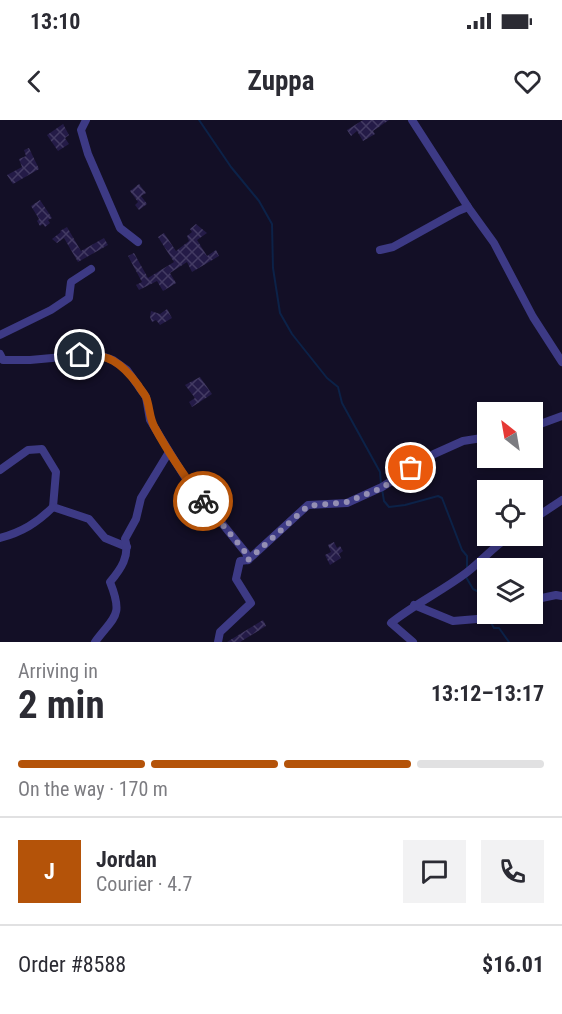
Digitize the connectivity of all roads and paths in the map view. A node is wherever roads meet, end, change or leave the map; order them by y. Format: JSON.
{"nodes":[{"id":1,"x":86,"y":120,"type":"edge"},
{"id":2,"x":412,"y":120,"type":"edge"},
{"id":3,"x":468,"y":207,"type":"junction"},
{"id":4,"x":138,"y":242,"type":"dead end"},
{"id":5,"x":380,"y":250,"type":"dead end"},
{"id":6,"x":91,"y":269,"type":"dead end"},
{"id":7,"x":0,"y":335,"type":"edge"},
{"id":8,"x":0,"y":354,"type":"edge"},
{"id":9,"x":562,"y":362,"type":"edge"},
{"id":10,"x":562,"y":416,"type":"edge"},
{"id":11,"x":543,"y":423,"type":"edge"},
{"id":12,"x":477,"y":439,"type":"edge"},
{"id":13,"x":169,"y":453,"type":"junction"},
{"id":14,"x":0,"y":470,"type":"edge"},
{"id":15,"x":562,"y":500,"type":"edge"},
{"id":16,"x":53,"y":507,"type":"junction"},
{"id":17,"x":543,"y":513,"type":"edge"},
{"id":18,"x":0,"y":538,"type":"edge"},
{"id":19,"x":495,"y":546,"type":"edge"},
{"id":20,"x":127,"y":547,"type":"junction"},
{"id":21,"x":248,"y":560,"type":"junction"},
{"id":22,"x":562,"y":596,"type":"edge"},
{"id":23,"x":543,"y":598,"type":"edge"},
{"id":24,"x":414,"y":605,"type":"junction"},
{"id":25,"x":477,"y":619,"type":"edge"},
{"id":26,"x":95,"y":642,"type":"edge"},
{"id":27,"x":218,"y":642,"type":"edge"},
{"id":28,"x":413,"y":642,"type":"edge"}],
"edges":[{"from":1,"to":4,"type":"street"},
{"from":2,"to":3,"type":"street"},
{"from":3,"to":5,"type":"street"},
{"from":3,"to":9,"type":"street"},
{"from":6,"to":7,"type":"street"},
{"from":8,"to":13,"type":"street"},
{"from":10,"to":11,"type":"street"},
{"from":12,"to":21,"type":"street"},
{"from":13,"to":20,"type":"street"},
{"from":13,"to":21,"type":"street"},
{"from":14,"to":16,"type":"street"},
{"from":15,"to":17,"type":"street"},
{"from":16,"to":18,"type":"street"},
{"from":16,"to":20,"type":"street"},
{"from":19,"to":24,"type":"street"},
{"from":20,"to":26,"type":"street"},
{"from":21,"to":27,"type":"street"},
{"from":22,"to":23,"type":"street"},
{"from":24,"to":25,"type":"street"},
{"from":24,"to":28,"type":"street"}]}
